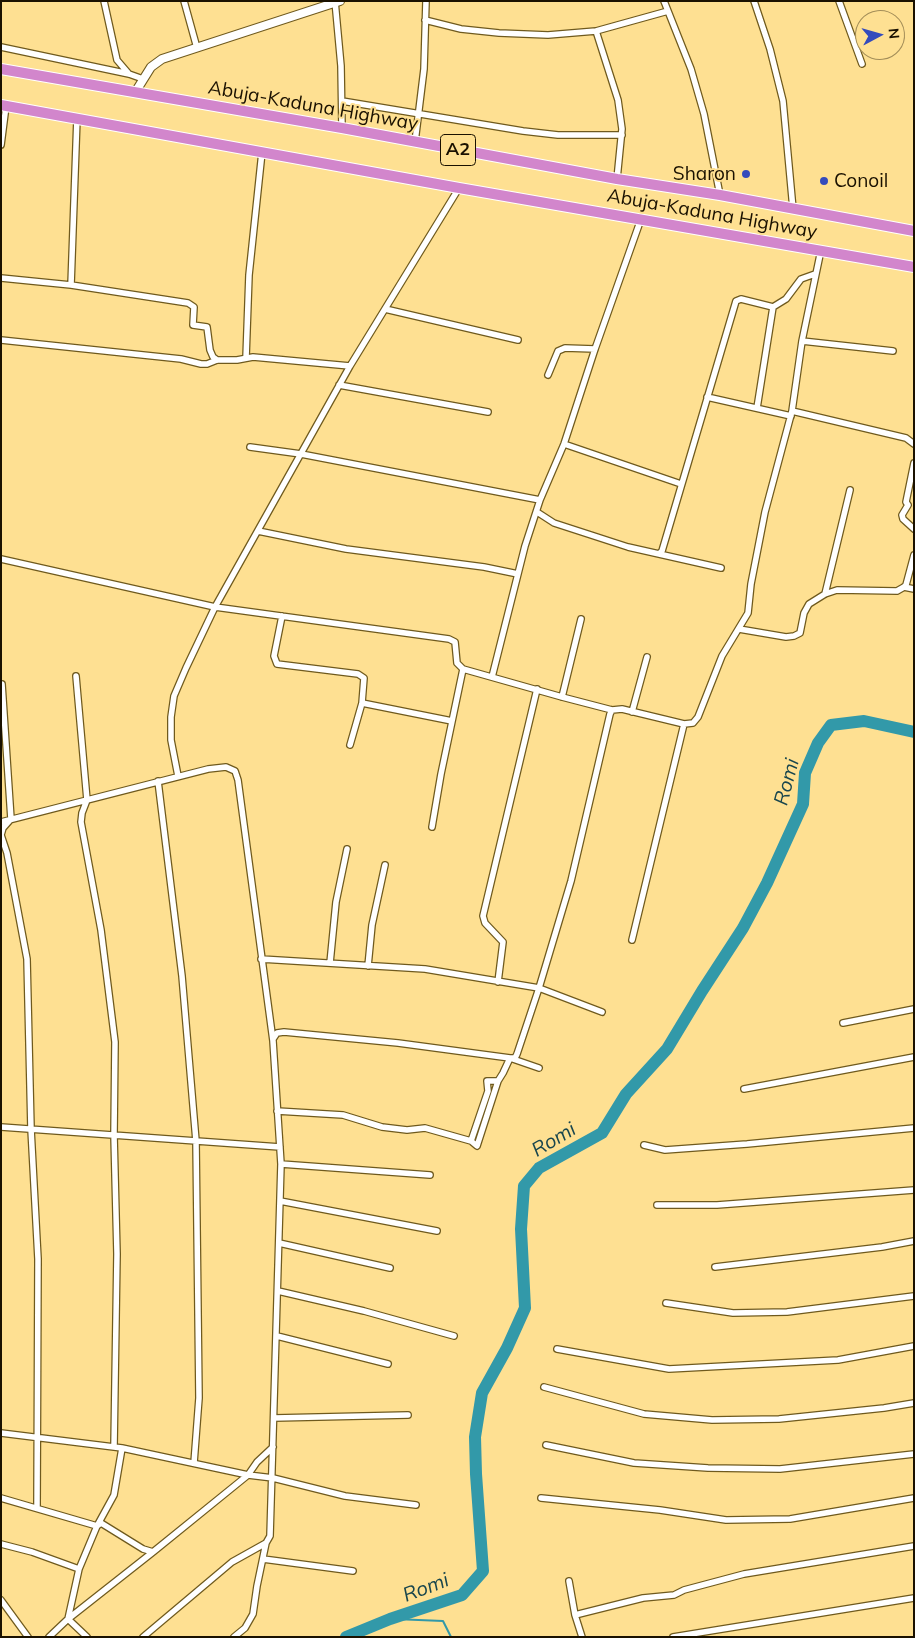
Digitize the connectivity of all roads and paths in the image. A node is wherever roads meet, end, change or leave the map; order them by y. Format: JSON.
{"nodes":[{"id":1,"x":104,"y":1,"type":"edge"},
{"id":2,"x":184,"y":1,"type":"edge"},
{"id":3,"x":426,"y":1,"type":"edge"},
{"id":4,"x":664,"y":1,"type":"edge"},
{"id":5,"x":754,"y":1,"type":"edge"},
{"id":6,"x":839,"y":1,"type":"edge"},
{"id":7,"x":337,"y":2,"type":"edge"},
{"id":8,"x":668,"y":11,"type":"junction"},
{"id":9,"x":425,"y":20,"type":"junction"},
{"id":10,"x":596,"y":31,"type":"junction"},
{"id":11,"x":1,"y":47,"type":"edge"},
{"id":12,"x":196,"y":48,"type":"junction"},
{"id":13,"x":862,"y":64,"type":"dead end"},
{"id":14,"x":1,"y":69,"type":"edge"},
{"id":15,"x":129,"y":74,"type":"junction"},
{"id":16,"x":143,"y":80,"type":"junction"},
{"id":17,"x":136,"y":91,"type":"junction"},
{"id":18,"x":342,"y":101,"type":"junction"},
{"id":19,"x":4,"y":106,"type":"edge"},
{"id":20,"x":418,"y":114,"type":"junction"},
{"id":21,"x":77,"y":118,"type":"junction"},
{"id":22,"x":342,"y":128,"type":"junction"},
{"id":23,"x":622,"y":135,"type":"junction"},
{"id":24,"x":415,"y":142,"type":"junction"},
{"id":25,"x":1,"y":145,"type":"edge"},
{"id":26,"x":262,"y":152,"type":"junction"},
{"id":27,"x":617,"y":179,"type":"junction"},
{"id":28,"x":459,"y":188,"type":"junction"},
{"id":29,"x":720,"y":195,"type":"junction"},
{"id":30,"x":794,"y":209,"type":"junction"},
{"id":31,"x":641,"y":219,"type":"junction"},
{"id":32,"x":914,"y":231,"type":"edge"},
{"id":33,"x":821,"y":250,"type":"junction"},
{"id":34,"x":914,"y":267,"type":"edge"},
{"id":35,"x":815,"y":274,"type":"junction"},
{"id":36,"x":1,"y":278,"type":"edge"},
{"id":37,"x":71,"y":285,"type":"junction"},
{"id":38,"x":773,"y":306,"type":"junction"},
{"id":39,"x":385,"y":309,"type":"junction"},
{"id":40,"x":1,"y":340,"type":"edge"},
{"id":41,"x":518,"y":340,"type":"dead end"},
{"id":42,"x":802,"y":341,"type":"junction"},
{"id":43,"x":595,"y":349,"type":"junction"},
{"id":44,"x":893,"y":350,"type":"dead end"},
{"id":45,"x":246,"y":358,"type":"junction"},
{"id":46,"x":218,"y":360,"type":"junction"},
{"id":47,"x":350,"y":366,"type":"junction"},
{"id":48,"x":548,"y":375,"type":"dead end"},
{"id":49,"x":339,"y":385,"type":"junction"},
{"id":50,"x":707,"y":397,"type":"junction"},
{"id":51,"x":757,"y":408,"type":"junction"},
{"id":52,"x":488,"y":412,"type":"dead end"},
{"id":53,"x":792,"y":414,"type":"junction"},
{"id":54,"x":564,"y":444,"type":"junction"},
{"id":55,"x":914,"y":444,"type":"edge"},
{"id":56,"x":250,"y":447,"type":"dead end"},
{"id":57,"x":300,"y":454,"type":"junction"},
{"id":58,"x":914,"y":463,"type":"edge"},
{"id":59,"x":681,"y":484,"type":"junction"},
{"id":60,"x":850,"y":490,"type":"dead end"},
{"id":61,"x":540,"y":500,"type":"junction"},
{"id":62,"x":911,"y":507,"type":"edge"},
{"id":63,"x":537,"y":512,"type":"junction"},
{"id":64,"x":914,"y":529,"type":"edge"},
{"id":65,"x":258,"y":531,"type":"junction"},
{"id":66,"x":659,"y":554,"type":"junction"},
{"id":67,"x":914,"y":555,"type":"edge"},
{"id":68,"x":1,"y":559,"type":"edge"},
{"id":69,"x":721,"y":568,"type":"dead end"},
{"id":70,"x":518,"y":574,"type":"junction"},
{"id":71,"x":904,"y":587,"type":"junction"},
{"id":72,"x":914,"y":590,"type":"edge"},
{"id":73,"x":825,"y":594,"type":"junction"},
{"id":74,"x":216,"y":607,"type":"junction"},
{"id":75,"x":282,"y":616,"type":"junction"},
{"id":76,"x":582,"y":619,"type":"dead end"},
{"id":77,"x":739,"y":629,"type":"junction"},
{"id":78,"x":647,"y":656,"type":"dead end"},
{"id":79,"x":463,"y":669,"type":"junction"},
{"id":80,"x":76,"y":676,"type":"dead end"},
{"id":81,"x":492,"y":677,"type":"junction"},
{"id":82,"x":2,"y":684,"type":"edge"},
{"id":83,"x":537,"y":689,"type":"junction"},
{"id":84,"x":562,"y":697,"type":"junction"},
{"id":85,"x":362,"y":703,"type":"junction"},
{"id":86,"x":611,"y":712,"type":"junction"},
{"id":87,"x":632,"y":712,"type":"junction"},
{"id":88,"x":452,"y":721,"type":"junction"},
{"id":89,"x":684,"y":724,"type":"junction"},
{"id":90,"x":350,"y":745,"type":"dead end"},
{"id":91,"x":178,"y":776,"type":"junction"},
{"id":92,"x":158,"y":781,"type":"junction"},
{"id":93,"x":87,"y":800,"type":"junction"},
{"id":94,"x":12,"y":819,"type":"junction"},
{"id":95,"x":1,"y":822,"type":"edge"},
{"id":96,"x":432,"y":827,"type":"dead end"},
{"id":97,"x":347,"y":849,"type":"dead end"},
{"id":98,"x":385,"y":865,"type":"dead end"},
{"id":99,"x":632,"y":940,"type":"dead end"},
{"id":100,"x":261,"y":959,"type":"junction"},
{"id":101,"x":330,"y":963,"type":"junction"},
{"id":102,"x":368,"y":966,"type":"junction"},
{"id":103,"x":498,"y":982,"type":"junction"},
{"id":104,"x":539,"y":988,"type":"junction"},
{"id":105,"x":914,"y":1009,"type":"edge"},
{"id":106,"x":602,"y":1012,"type":"dead end"},
{"id":107,"x":843,"y":1023,"type":"dead end"},
{"id":108,"x":273,"y":1041,"type":"junction"},
{"id":109,"x":914,"y":1057,"type":"edge"},
{"id":110,"x":510,"y":1058,"type":"junction"},
{"id":111,"x":539,"y":1068,"type":"dead end"},
{"id":112,"x":498,"y":1080,"type":"junction"},
{"id":113,"x":744,"y":1089,"type":"dead end"},
{"id":114,"x":277,"y":1111,"type":"junction"},
{"id":115,"x":1,"y":1126,"type":"edge"},
{"id":116,"x":914,"y":1128,"type":"edge"},
{"id":117,"x":31,"y":1129,"type":"junction"},
{"id":118,"x":114,"y":1135,"type":"junction"},
{"id":119,"x":196,"y":1141,"type":"junction"},
{"id":120,"x":471,"y":1141,"type":"junction"},
{"id":121,"x":644,"y":1145,"type":"dead end"},
{"id":122,"x":280,"y":1147,"type":"junction"},
{"id":123,"x":281,"y":1164,"type":"junction"},
{"id":124,"x":430,"y":1175,"type":"dead end"},
{"id":125,"x":914,"y":1190,"type":"edge"},
{"id":126,"x":280,"y":1201,"type":"junction"},
{"id":127,"x":657,"y":1205,"type":"dead end"},
{"id":128,"x":437,"y":1231,"type":"dead end"},
{"id":129,"x":914,"y":1241,"type":"edge"},
{"id":130,"x":279,"y":1243,"type":"junction"},
{"id":131,"x":715,"y":1267,"type":"dead end"},
{"id":132,"x":390,"y":1268,"type":"dead end"},
{"id":133,"x":278,"y":1291,"type":"junction"},
{"id":134,"x":914,"y":1296,"type":"edge"},
{"id":135,"x":666,"y":1303,"type":"dead end"},
{"id":136,"x":277,"y":1336,"type":"junction"},
{"id":137,"x":454,"y":1336,"type":"dead end"},
{"id":138,"x":914,"y":1346,"type":"edge"},
{"id":139,"x":557,"y":1349,"type":"dead end"},
{"id":140,"x":388,"y":1364,"type":"dead end"},
{"id":141,"x":544,"y":1387,"type":"dead end"},
{"id":142,"x":914,"y":1403,"type":"edge"},
{"id":143,"x":408,"y":1415,"type":"dead end"},
{"id":144,"x":274,"y":1418,"type":"junction"},
{"id":145,"x":1,"y":1433,"type":"edge"},
{"id":146,"x":37,"y":1437,"type":"junction"},
{"id":147,"x":546,"y":1445,"type":"dead end"},
{"id":148,"x":114,"y":1447,"type":"junction"},
{"id":149,"x":273,"y":1447,"type":"junction"},
{"id":150,"x":122,"y":1448,"type":"junction"},
{"id":151,"x":914,"y":1454,"type":"edge"},
{"id":152,"x":194,"y":1464,"type":"junction"},
{"id":153,"x":248,"y":1475,"type":"junction"},
{"id":154,"x":272,"y":1478,"type":"junction"},
{"id":155,"x":1,"y":1498,"type":"edge"},
{"id":156,"x":541,"y":1498,"type":"dead end"},
{"id":157,"x":914,"y":1498,"type":"edge"},
{"id":158,"x":416,"y":1505,"type":"dead end"},
{"id":159,"x":37,"y":1508,"type":"junction"},
{"id":160,"x":97,"y":1526,"type":"junction"},
{"id":161,"x":266,"y":1543,"type":"junction"},
{"id":162,"x":1,"y":1544,"type":"edge"},
{"id":163,"x":914,"y":1546,"type":"edge"},
{"id":164,"x":153,"y":1552,"type":"junction"},
{"id":165,"x":263,"y":1559,"type":"junction"},
{"id":166,"x":79,"y":1569,"type":"junction"},
{"id":167,"x":354,"y":1571,"type":"dead end"},
{"id":168,"x":569,"y":1581,"type":"dead end"},
{"id":169,"x":914,"y":1598,"type":"edge"},
{"id":170,"x":1,"y":1600,"type":"edge"},
{"id":171,"x":575,"y":1614,"type":"junction"},
{"id":172,"x":68,"y":1619,"type":"junction"},
{"id":173,"x":28,"y":1637,"type":"edge"},
{"id":174,"x":49,"y":1637,"type":"edge"},
{"id":175,"x":88,"y":1637,"type":"edge"},
{"id":176,"x":143,"y":1637,"type":"edge"},
{"id":177,"x":234,"y":1637,"type":"edge"},
{"id":178,"x":582,"y":1637,"type":"edge"},
{"id":179,"x":673,"y":1637,"type":"edge"}],
"edges":[{"from":1,"to":15,"type":"street"},
{"from":2,"to":12,"type":"street"},
{"from":3,"to":9,"type":"street"},
{"from":4,"to":8,"type":"street"},
{"from":5,"to":30,"type":"street"},
{"from":6,"to":13,"type":"street"},
{"from":7,"to":12,"type":"street"},
{"from":7,"to":18,"type":"street"},
{"from":8,"to":10,"type":"street"},
{"from":8,"to":29,"type":"street"},
{"from":9,"to":10,"type":"street"},
{"from":9,"to":20,"type":"street"},
{"from":10,"to":23,"type":"street"},
{"from":11,"to":15,"type":"street"},
{"from":12,"to":16,"type":"street"},
{"from":14,"to":17,"type":"highway","name":"Abuja-Kaduna Highway","number":"A2"},
{"from":15,"to":16,"type":"street"},
{"from":16,"to":17,"type":"street"},
{"from":17,"to":22,"type":"highway","name":"Abuja-Kaduna Highway","number":"A2"},
{"from":18,"to":20,"type":"street"},
{"from":18,"to":22,"type":"street"},
{"from":19,"to":21,"type":"highway","name":"Abuja-Kaduna Highway","number":"A2"},
{"from":19,"to":25,"type":"street"},
{"from":20,"to":23,"type":"street"},
{"from":20,"to":24,"type":"street"},
{"from":21,"to":26,"type":"highway","name":"Abuja-Kaduna Highway","number":"A2"},
{"from":21,"to":37,"type":"street"},
{"from":22,"to":24,"type":"highway","name":"Abuja-Kaduna Highway","number":"A2"},
{"from":23,"to":27,"type":"street"},
{"from":24,"to":27,"type":"highway","name":"Abuja-Kaduna Highway","number":"A2"},
{"from":26,"to":28,"type":"highway","name":"Abuja-Kaduna Highway","number":"A2"},
{"from":26,"to":45,"type":"street"},
{"from":27,"to":29,"type":"highway","name":"Abuja-Kaduna Highway","number":"A2"},
{"from":28,"to":31,"type":"highway","name":"Abuja-Kaduna Highway","number":"A2"},
{"from":28,"to":39,"type":"street"},
{"from":29,"to":30,"type":"highway","name":"Abuja-Kaduna Highway","number":"A2"},
{"from":30,"to":32,"type":"highway","name":"Abuja-Kaduna Highway","number":"A2"},
{"from":31,"to":33,"type":"highway","name":"Abuja-Kaduna Highway","number":"A2"},
{"from":31,"to":43,"type":"street"},
{"from":33,"to":34,"type":"highway","name":"Abuja-Kaduna Highway","number":"A2"},
{"from":33,"to":35,"type":"street"},
{"from":35,"to":38,"type":"street"},
{"from":35,"to":42,"type":"street"},
{"from":36,"to":37,"type":"street"},
{"from":37,"to":46,"type":"street"},
{"from":38,"to":50,"type":"street"},
{"from":38,"to":51,"type":"street"},
{"from":39,"to":41,"type":"street"},
{"from":39,"to":47,"type":"street"},
{"from":40,"to":46,"type":"street"},
{"from":42,"to":44,"type":"street"},
{"from":42,"to":53,"type":"street"},
{"from":43,"to":48,"type":"street"},
{"from":43,"to":54,"type":"street"},
{"from":45,"to":46,"type":"street"},
{"from":45,"to":47,"type":"street"},
{"from":47,"to":49,"type":"street"},
{"from":49,"to":52,"type":"street"},
{"from":49,"to":57,"type":"street"},
{"from":50,"to":51,"type":"street"},
{"from":50,"to":59,"type":"street"},
{"from":51,"to":53,"type":"street"},
{"from":53,"to":55,"type":"street"},
{"from":53,"to":77,"type":"street"},
{"from":54,"to":59,"type":"street"},
{"from":54,"to":61,"type":"street"},
{"from":56,"to":57,"type":"street"},
{"from":57,"to":61,"type":"street"},
{"from":57,"to":65,"type":"street"},
{"from":58,"to":62,"type":"street"},
{"from":59,"to":66,"type":"street"},
{"from":60,"to":73,"type":"street"},
{"from":61,"to":63,"type":"street"},
{"from":62,"to":64,"type":"street"},
{"from":63,"to":66,"type":"street"},
{"from":63,"to":70,"type":"street"},
{"from":65,"to":70,"type":"street"},
{"from":65,"to":74,"type":"street"},
{"from":66,"to":69,"type":"street"},
{"from":67,"to":71,"type":"street"},
{"from":68,"to":74,"type":"street"},
{"from":70,"to":81,"type":"street"},
{"from":71,"to":72,"type":"street"},
{"from":71,"to":73,"type":"street"},
{"from":73,"to":77,"type":"street"},
{"from":74,"to":75,"type":"street"},
{"from":74,"to":91,"type":"street"},
{"from":75,"to":79,"type":"street"},
{"from":75,"to":85,"type":"street"},
{"from":76,"to":84,"type":"street"},
{"from":77,"to":89,"type":"street"},
{"from":78,"to":87,"type":"street"},
{"from":79,"to":81,"type":"street"},
{"from":79,"to":88,"type":"street"},
{"from":80,"to":93,"type":"street"},
{"from":81,"to":83,"type":"street"},
{"from":82,"to":94,"type":"street"},
{"from":83,"to":84,"type":"street"},
{"from":83,"to":103,"type":"street"},
{"from":84,"to":86,"type":"street"},
{"from":85,"to":88,"type":"street"},
{"from":85,"to":90,"type":"street"},
{"from":86,"to":87,"type":"street"},
{"from":86,"to":104,"type":"street"},
{"from":87,"to":89,"type":"street"},
{"from":88,"to":96,"type":"street"},
{"from":89,"to":99,"type":"street"},
{"from":91,"to":92,"type":"street"},
{"from":91,"to":100,"type":"street"},
{"from":92,"to":93,"type":"street"},
{"from":92,"to":119,"type":"street"},
{"from":93,"to":94,"type":"street"},
{"from":93,"to":118,"type":"street"},
{"from":94,"to":95,"type":"street"},
{"from":94,"to":117,"type":"street"},
{"from":97,"to":101,"type":"street"},
{"from":98,"to":102,"type":"street"},
{"from":100,"to":101,"type":"street"},
{"from":100,"to":108,"type":"street"},
{"from":101,"to":102,"type":"street"},
{"from":102,"to":103,"type":"street"},
{"from":103,"to":104,"type":"street"},
{"from":104,"to":106,"type":"street"},
{"from":104,"to":110,"type":"street"},
{"from":105,"to":107,"type":"street"},
{"from":108,"to":110,"type":"street"},
{"from":108,"to":114,"type":"street"},
{"from":109,"to":113,"type":"street"},
{"from":110,"to":111,"type":"street"},
{"from":110,"to":112,"type":"street"},
{"from":112,"to":120,"type":"street"},
{"from":112,"to":120,"type":"street"},
{"from":114,"to":120,"type":"street"},
{"from":114,"to":122,"type":"street"},
{"from":115,"to":117,"type":"street"},
{"from":116,"to":121,"type":"street"},
{"from":117,"to":118,"type":"street"},
{"from":117,"to":146,"type":"street"},
{"from":118,"to":119,"type":"street"},
{"from":118,"to":148,"type":"street"},
{"from":119,"to":122,"type":"street"},
{"from":119,"to":152,"type":"street"},
{"from":122,"to":123,"type":"street"},
{"from":123,"to":124,"type":"street"},
{"from":123,"to":126,"type":"street"},
{"from":125,"to":127,"type":"street"},
{"from":126,"to":128,"type":"street"},
{"from":126,"to":130,"type":"street"},
{"from":129,"to":131,"type":"street"},
{"from":130,"to":132,"type":"street"},
{"from":130,"to":133,"type":"street"},
{"from":133,"to":136,"type":"street"},
{"from":133,"to":137,"type":"street"},
{"from":134,"to":135,"type":"street"},
{"from":136,"to":140,"type":"street"},
{"from":136,"to":144,"type":"street"},
{"from":138,"to":139,"type":"street"},
{"from":141,"to":142,"type":"street"},
{"from":143,"to":144,"type":"street"},
{"from":144,"to":149,"type":"street"},
{"from":145,"to":146,"type":"street"},
{"from":146,"to":148,"type":"street"},
{"from":146,"to":159,"type":"street"},
{"from":147,"to":151,"type":"street"},
{"from":148,"to":150,"type":"street"},
{"from":149,"to":153,"type":"street"},
{"from":149,"to":154,"type":"street"},
{"from":150,"to":152,"type":"street"},
{"from":150,"to":160,"type":"street"},
{"from":152,"to":153,"type":"street"},
{"from":153,"to":154,"type":"street"},
{"from":153,"to":164,"type":"street"},
{"from":154,"to":158,"type":"street"},
{"from":154,"to":161,"type":"street"},
{"from":155,"to":159,"type":"street"},
{"from":156,"to":157,"type":"street"},
{"from":159,"to":160,"type":"street"},
{"from":160,"to":164,"type":"street"},
{"from":160,"to":166,"type":"street"},
{"from":161,"to":165,"type":"street"},
{"from":161,"to":176,"type":"street"},
{"from":162,"to":166,"type":"street"},
{"from":163,"to":171,"type":"street"},
{"from":164,"to":172,"type":"street"},
{"from":165,"to":167,"type":"street"},
{"from":165,"to":177,"type":"street"},
{"from":166,"to":172,"type":"street"},
{"from":168,"to":171,"type":"street"},
{"from":169,"to":179,"type":"street"},
{"from":170,"to":173,"type":"street"},
{"from":171,"to":178,"type":"street"},
{"from":172,"to":174,"type":"street"},
{"from":172,"to":175,"type":"street"}]}
